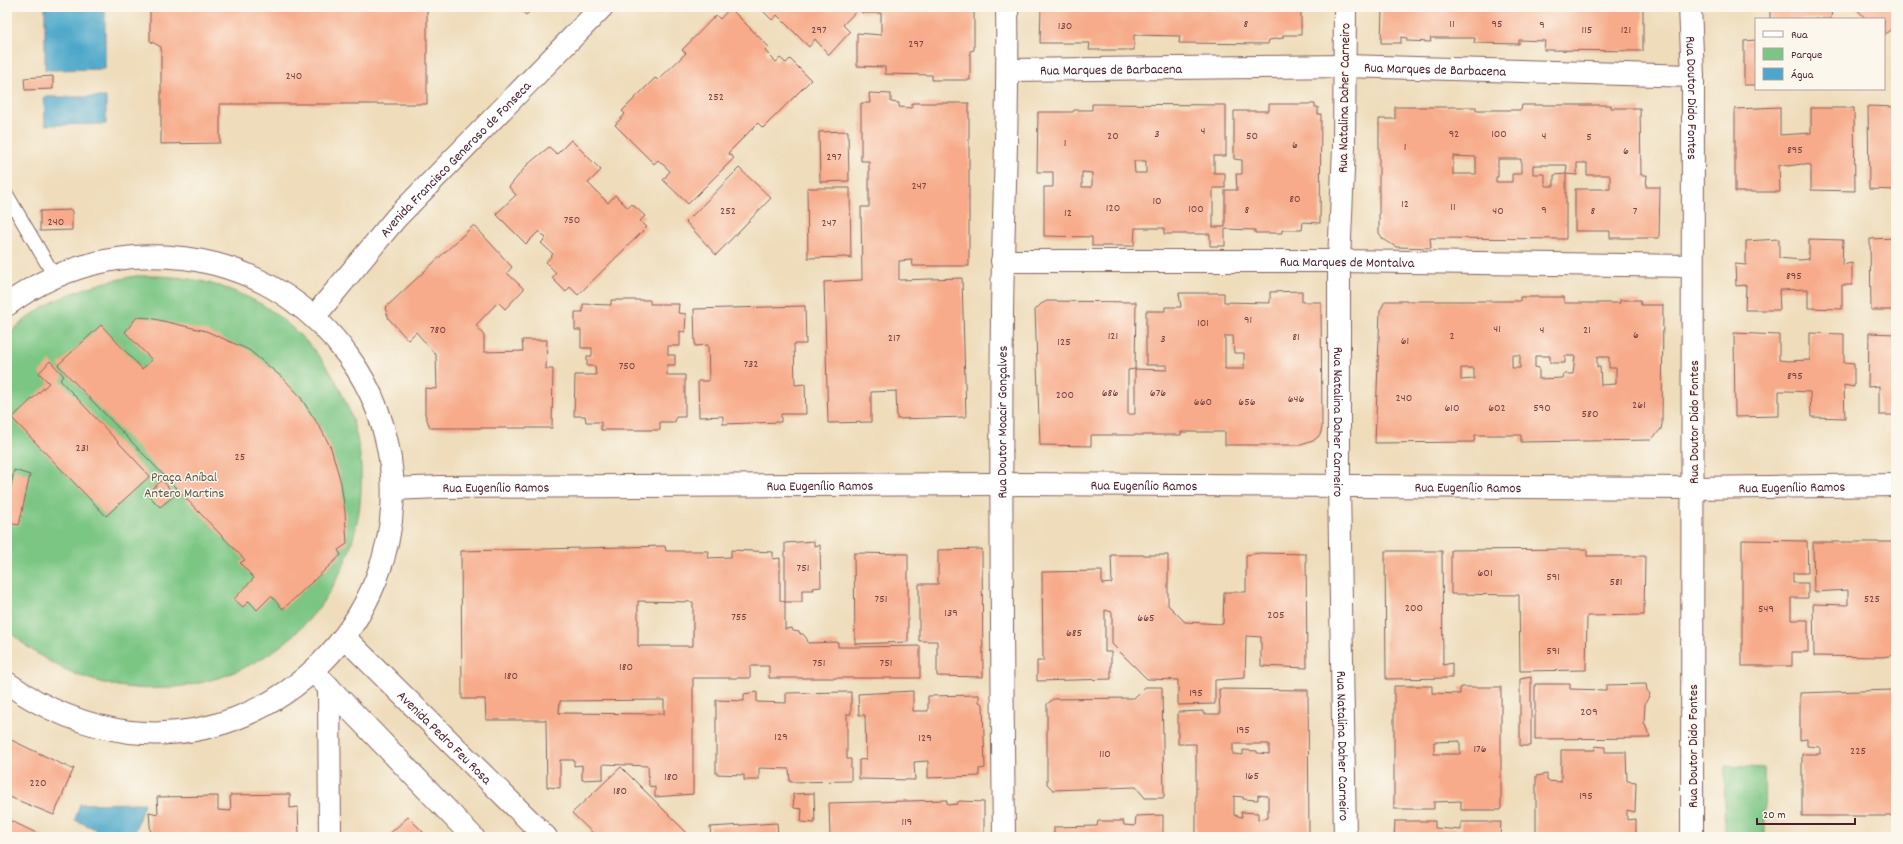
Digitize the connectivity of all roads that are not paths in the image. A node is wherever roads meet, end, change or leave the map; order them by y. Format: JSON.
{"nodes":[{"id":1,"x":602,"y":7,"type":"edge"},
{"id":2,"x":1007,"y":7,"type":"edge"},
{"id":3,"x":1345,"y":7,"type":"edge"},
{"id":4,"x":1690,"y":7,"type":"edge"},
{"id":5,"x":1345,"y":66,"type":"junction"},
{"id":6,"x":1008,"y":70,"type":"junction"},
{"id":7,"x":1693,"y":76,"type":"junction"},
{"id":8,"x":7,"y":195,"type":"edge"},
{"id":9,"x":1002,"y":261,"type":"junction"},
{"id":10,"x":1339,"y":261,"type":"junction"},
{"id":11,"x":1692,"y":266,"type":"junction"},
{"id":12,"x":55,"y":277,"type":"junction"},
{"id":13,"x":8,"y":303,"type":"edge"},
{"id":14,"x":314,"y":316,"type":"junction"},
{"id":15,"x":1000,"y":484,"type":"junction"},
{"id":16,"x":1339,"y":485,"type":"junction"},
{"id":17,"x":1896,"y":485,"type":"edge"},
{"id":18,"x":1694,"y":488,"type":"junction"},
{"id":19,"x":393,"y":489,"type":"junction"},
{"id":20,"x":344,"y":637,"type":"junction"},
{"id":21,"x":313,"y":671,"type":"junction"},
{"id":22,"x":7,"y":683,"type":"edge"},
{"id":23,"x":329,"y":687,"type":"junction"},
{"id":24,"x":330,"y":837,"type":"edge"},
{"id":25,"x":473,"y":837,"type":"edge"},
{"id":26,"x":546,"y":837,"type":"edge"},
{"id":27,"x":1004,"y":837,"type":"edge"},
{"id":28,"x":1345,"y":837,"type":"edge"},
{"id":29,"x":1692,"y":837,"type":"edge"}],
"edges":[{"from":1,"to":14,"type":"street","name":"Avenida Francisco Generoso de Fonseca"},
{"from":2,"to":6,"type":"street","name":"Rua Doutor Moacir Gonçalves"},
{"from":3,"to":5,"type":"street","name":"Rua Natalina Daher Carneiro"},
{"from":4,"to":7,"type":"street","name":"Rua Doutor Dido Fontes"},
{"from":5,"to":6,"type":"street","name":"Rua Marques de Barbacena"},
{"from":5,"to":7,"type":"street","name":"Rua Marques de Barbacena"},
{"from":5,"to":10,"type":"street","name":"Rua Natalina Daher Carneiro"},
{"from":6,"to":9,"type":"street","name":"Rua Doutor Moacir Gonçalves"},
{"from":7,"to":11,"type":"street","name":"Rua Doutor Dido Fontes"},
{"from":8,"to":12,"type":"lane"},
{"from":9,"to":10,"type":"street","name":"Rua Marques de Montalva"},
{"from":9,"to":15,"type":"street","name":"Rua Doutor Moacir Gonçalves"},
{"from":10,"to":11,"type":"street","name":"Rua Marques de Montalva"},
{"from":10,"to":16,"type":"street","name":"Rua Natalina Daher Carneiro"},
{"from":11,"to":18,"type":"street","name":"Rua Doutor Dido Fontes"},
{"from":12,"to":13,"type":"street"},
{"from":12,"to":14,"type":"street"},
{"from":14,"to":19,"type":"street"},
{"from":15,"to":16,"type":"street","name":"Rua Eugenílio Ramos"},
{"from":15,"to":19,"type":"street","name":"Rua Eugenílio Ramos"},
{"from":15,"to":27,"type":"street","name":"Rua Doutor Moacir Gonçalves"},
{"from":16,"to":18,"type":"street","name":"Rua Eugenílio Ramos"},
{"from":16,"to":28,"type":"street","name":"Rua Natalina Daher Carneiro"},
{"from":17,"to":18,"type":"street","name":"Rua Eugenílio Ramos"},
{"from":18,"to":29,"type":"street","name":"Rua Doutor Dido Fontes"},
{"from":19,"to":20,"type":"street"},
{"from":20,"to":21,"type":"street"},
{"from":20,"to":26,"type":"street","name":"Avenida Pedro Feu Rosa"},
{"from":21,"to":22,"type":"street"},
{"from":21,"to":23,"type":"street"},
{"from":23,"to":24,"type":"street"},
{"from":23,"to":25,"type":"street"}]}
